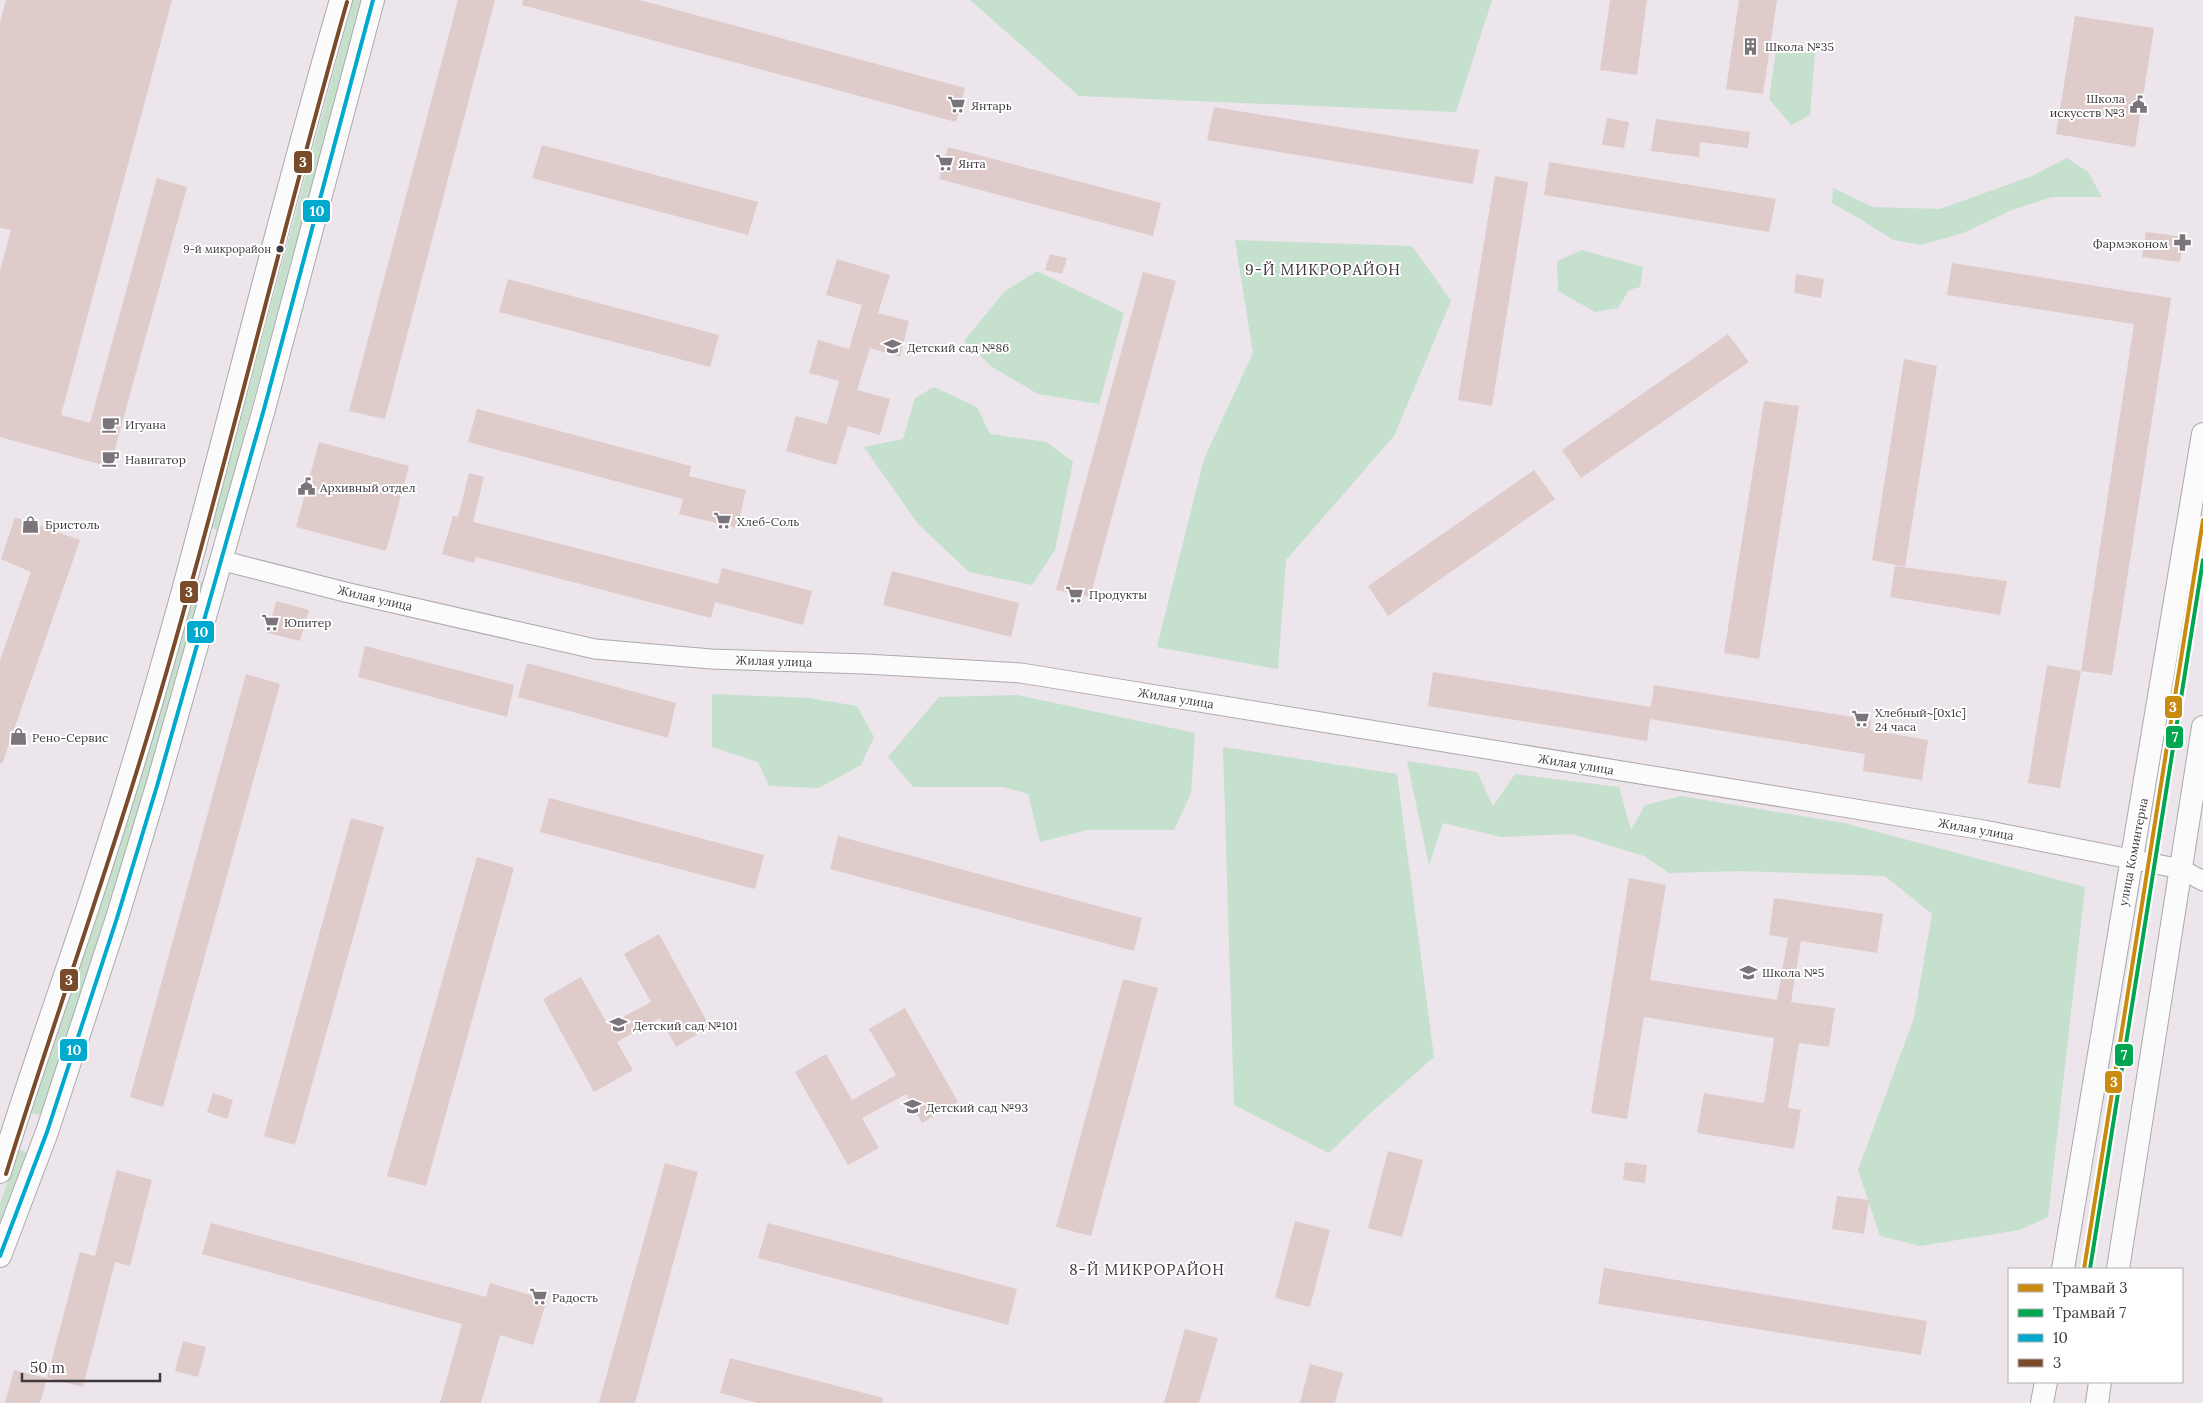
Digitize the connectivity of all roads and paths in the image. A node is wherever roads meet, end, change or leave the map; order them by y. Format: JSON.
{"nodes":[{"id":1,"x":341,"y":0,"type":"edge"},
{"id":2,"x":373,"y":0,"type":"edge"},
{"id":3,"x":2203,"y":434,"type":"edge"},
{"id":4,"x":220,"y":560,"type":"junction"},
{"id":5,"x":2203,"y":727,"type":"edge"},
{"id":6,"x":2132,"y":860,"type":"junction"},
{"id":7,"x":2181,"y":869,"type":"junction"},
{"id":8,"x":2203,"y":881,"type":"edge"},
{"id":9,"x":0,"y":1172,"type":"edge"},
{"id":10,"x":0,"y":1256,"type":"edge"},
{"id":11,"x":2063,"y":1268,"type":"edge"},
{"id":12,"x":2118,"y":1268,"type":"edge"},
{"id":13,"x":2046,"y":1383,"type":"edge"},
{"id":14,"x":2100,"y":1383,"type":"edge"},
{"id":15,"x":2042,"y":1403,"type":"edge"},
{"id":16,"x":2097,"y":1403,"type":"edge"}],
"edges":[{"from":1,"to":9,"type":"street"},
{"from":2,"to":4,"type":"street"},
{"from":3,"to":6,"type":"street","name":"улица Коминтерна"},
{"from":4,"to":6,"type":"street","name":"Жилая улица"},
{"from":4,"to":10,"type":"street"},
{"from":5,"to":7,"type":"street"},
{"from":6,"to":7,"type":"street","name":"Жилая улица"},
{"from":6,"to":11,"type":"street","name":"улица Коминтерна"},
{"from":7,"to":8,"type":"street","name":"Жилая улица"},
{"from":7,"to":12,"type":"street"},
{"from":13,"to":15,"type":"street"},
{"from":14,"to":16,"type":"street"}]}
